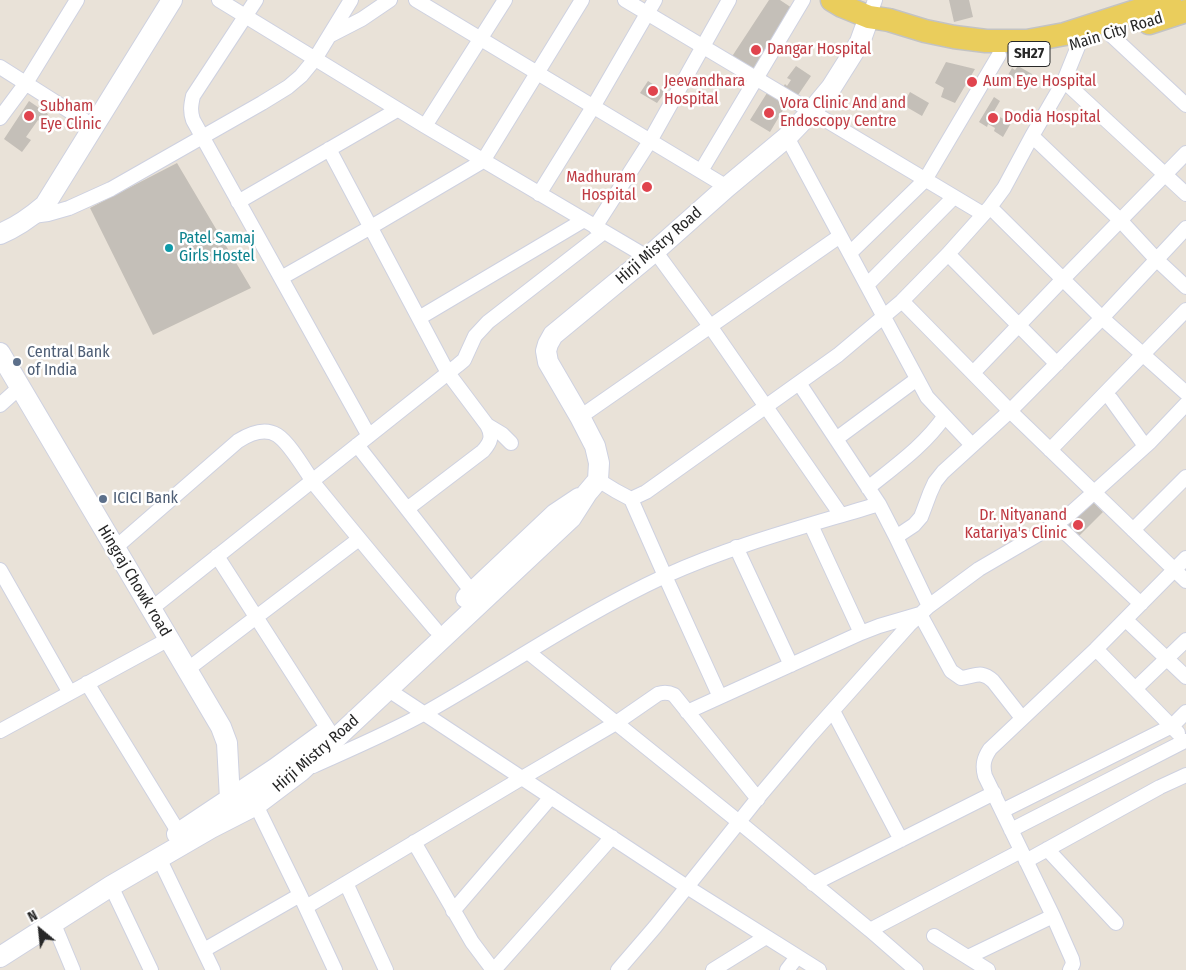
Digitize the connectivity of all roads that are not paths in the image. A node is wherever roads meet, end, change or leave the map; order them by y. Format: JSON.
{"nodes":[{"id":1,"x":77,"y":0,"type":"edge"},
{"id":2,"x":172,"y":0,"type":"edge"},
{"id":3,"x":219,"y":0,"type":"edge"},
{"id":4,"x":256,"y":0,"type":"edge"},
{"id":5,"x":351,"y":0,"type":"edge"},
{"id":6,"x":390,"y":0,"type":"edge"},
{"id":7,"x":416,"y":0,"type":"edge"},
{"id":8,"x":504,"y":0,"type":"edge"},
{"id":9,"x":582,"y":0,"type":"edge"},
{"id":10,"x":625,"y":0,"type":"edge"},
{"id":11,"x":654,"y":0,"type":"edge"},
{"id":12,"x":729,"y":0,"type":"edge"},
{"id":13,"x":803,"y":0,"type":"edge"},
{"id":14,"x":1170,"y":0,"type":"edge"},
{"id":15,"x":858,"y":7,"type":"edge"},
{"id":16,"x":1186,"y":11,"type":"edge"},
{"id":17,"x":647,"y":13,"type":"junction"},
{"id":18,"x":246,"y":17,"type":"junction"},
{"id":19,"x":1111,"y":35,"type":"junction"},
{"id":20,"x":329,"y":36,"type":"junction"},
{"id":21,"x":1079,"y":37,"type":"junction"},
{"id":22,"x":480,"y":39,"type":"junction"},
{"id":23,"x":703,"y":47,"type":"junction"},
{"id":24,"x":999,"y":55,"type":"junction"},
{"id":25,"x":315,"y":59,"type":"junction"},
{"id":26,"x":0,"y":67,"type":"edge"},
{"id":27,"x":537,"y":73,"type":"junction"},
{"id":28,"x":756,"y":79,"type":"junction"},
{"id":29,"x":1064,"y":81,"type":"junction"},
{"id":30,"x":26,"y":83,"type":"junction"},
{"id":31,"x":1186,"y":105,"type":"edge"},
{"id":32,"x":593,"y":106,"type":"junction"},
{"id":33,"x":397,"y":110,"type":"junction"},
{"id":34,"x":811,"y":112,"type":"junction"},
{"id":35,"x":0,"y":118,"type":"edge"},
{"id":36,"x":93,"y":126,"type":"junction"},
{"id":37,"x":425,"y":126,"type":"junction"},
{"id":38,"x":1032,"y":136,"type":"junction"},
{"id":39,"x":202,"y":137,"type":"junction"},
{"id":40,"x":787,"y":137,"type":"junction"},
{"id":41,"x":650,"y":141,"type":"junction"},
{"id":42,"x":329,"y":149,"type":"junction"},
{"id":43,"x":1186,"y":153,"type":"edge"},
{"id":44,"x":483,"y":160,"type":"junction"},
{"id":45,"x":701,"y":171,"type":"junction"},
{"id":46,"x":1165,"y":174,"type":"junction"},
{"id":47,"x":925,"y":180,"type":"junction"},
{"id":48,"x":727,"y":187,"type":"junction"},
{"id":49,"x":539,"y":194,"type":"junction"},
{"id":50,"x":1186,"y":194,"type":"edge"},
{"id":51,"x":954,"y":197,"type":"junction"},
{"id":52,"x":238,"y":202,"type":"junction"},
{"id":53,"x":987,"y":211,"type":"junction"},
{"id":54,"x":33,"y":216,"type":"junction"},
{"id":55,"x":1120,"y":220,"type":"junction"},
{"id":56,"x":594,"y":226,"type":"junction"},
{"id":57,"x":371,"y":227,"type":"junction"},
{"id":58,"x":1186,"y":228,"type":"edge"},
{"id":59,"x":0,"y":234,"type":"edge"},
{"id":60,"x":840,"y":236,"type":"junction"},
{"id":61,"x":850,"y":253,"type":"junction"},
{"id":62,"x":651,"y":254,"type":"junction"},
{"id":63,"x":948,"y":254,"type":"junction"},
{"id":64,"x":1156,"y":259,"type":"junction"},
{"id":65,"x":281,"y":278,"type":"junction"},
{"id":66,"x":1063,"y":279,"type":"junction"},
{"id":67,"x":866,"y":285,"type":"junction"},
{"id":68,"x":1186,"y":287,"type":"edge"},
{"id":69,"x":902,"y":300,"type":"junction"},
{"id":70,"x":1186,"y":310,"type":"edge"},
{"id":71,"x":884,"y":317,"type":"junction"},
{"id":72,"x":419,"y":318,"type":"junction"},
{"id":73,"x":1102,"y":318,"type":"junction"},
{"id":74,"x":1018,"y":325,"type":"junction"},
{"id":75,"x":710,"y":326,"type":"junction"},
{"id":76,"x":0,"y":353,"type":"edge"},
{"id":77,"x":1142,"y":354,"type":"junction"},
{"id":78,"x":1057,"y":364,"type":"junction"},
{"id":79,"x":448,"y":373,"type":"junction"},
{"id":80,"x":973,"y":373,"type":"junction"},
{"id":81,"x":917,"y":379,"type":"junction"},
{"id":82,"x":799,"y":383,"type":"junction"},
{"id":83,"x":20,"y":388,"type":"junction"},
{"id":84,"x":1186,"y":393,"type":"edge"},
{"id":85,"x":1111,"y":399,"type":"dead end"},
{"id":86,"x":1186,"y":404,"type":"edge"},
{"id":87,"x":0,"y":405,"type":"edge"},
{"id":88,"x":765,"y":406,"type":"junction"},
{"id":89,"x":1010,"y":411,"type":"junction"},
{"id":90,"x":580,"y":417,"type":"junction"},
{"id":91,"x":944,"y":417,"type":"junction"},
{"id":92,"x":487,"y":425,"type":"junction"},
{"id":93,"x":369,"y":436,"type":"junction"},
{"id":94,"x":836,"y":439,"type":"junction"},
{"id":95,"x":511,"y":443,"type":"dead end"},
{"id":96,"x":357,"y":445,"type":"junction"},
{"id":97,"x":972,"y":445,"type":"junction"},
{"id":98,"x":1145,"y":446,"type":"junction"},
{"id":99,"x":1050,"y":450,"type":"junction"},
{"id":100,"x":1186,"y":477,"type":"edge"},
{"id":101,"x":312,"y":481,"type":"junction"},
{"id":102,"x":593,"y":487,"type":"junction"},
{"id":103,"x":868,"y":488,"type":"junction"},
{"id":104,"x":1094,"y":493,"type":"junction"},
{"id":105,"x":631,"y":499,"type":"junction"},
{"id":106,"x":879,"y":504,"type":"junction"},
{"id":107,"x":407,"y":509,"type":"junction"},
{"id":108,"x":841,"y":516,"type":"junction"},
{"id":109,"x":811,"y":524,"type":"junction"},
{"id":110,"x":1056,"y":524,"type":"junction"},
{"id":111,"x":1133,"y":530,"type":"junction"},
{"id":112,"x":896,"y":537,"type":"junction"},
{"id":113,"x":359,"y":539,"type":"junction"},
{"id":114,"x":736,"y":547,"type":"junction"},
{"id":115,"x":115,"y":548,"type":"junction"},
{"id":116,"x":217,"y":556,"type":"junction"},
{"id":117,"x":1186,"y":558,"type":"edge"},
{"id":118,"x":0,"y":570,"type":"edge"},
{"id":119,"x":1174,"y":570,"type":"junction"},
{"id":120,"x":665,"y":576,"type":"junction"},
{"id":121,"x":1186,"y":581,"type":"edge"},
{"id":122,"x":472,"y":592,"type":"junction"},
{"id":123,"x":1141,"y":604,"type":"junction"},
{"id":124,"x":151,"y":609,"type":"junction"},
{"id":125,"x":925,"y":610,"type":"junction"},
{"id":126,"x":256,"y":618,"type":"junction"},
{"id":127,"x":1126,"y":620,"type":"junction"},
{"id":128,"x":435,"y":629,"type":"junction"},
{"id":129,"x":861,"y":633,"type":"junction"},
{"id":130,"x":169,"y":638,"type":"junction"},
{"id":131,"x":1186,"y":640,"type":"edge"},
{"id":132,"x":1096,"y":649,"type":"junction"},
{"id":133,"x":528,"y":652,"type":"junction"},
{"id":134,"x":1166,"y":658,"type":"junction"},
{"id":135,"x":791,"y":665,"type":"junction"},
{"id":136,"x":188,"y":669,"type":"junction"},
{"id":137,"x":1186,"y":677,"type":"edge"},
{"id":138,"x":87,"y":684,"type":"junction"},
{"id":139,"x":387,"y":689,"type":"junction"},
{"id":140,"x":1135,"y":689,"type":"junction"},
{"id":141,"x":70,"y":692,"type":"junction"},
{"id":142,"x":720,"y":697,"type":"junction"},
{"id":143,"x":833,"y":711,"type":"junction"},
{"id":144,"x":687,"y":712,"type":"junction"},
{"id":145,"x":1186,"y":712,"type":"edge"},
{"id":146,"x":424,"y":714,"type":"junction"},
{"id":147,"x":1022,"y":718,"type":"junction"},
{"id":148,"x":616,"y":723,"type":"junction"},
{"id":149,"x":1172,"y":726,"type":"junction"},
{"id":150,"x":328,"y":729,"type":"junction"},
{"id":151,"x":0,"y":731,"type":"edge"},
{"id":152,"x":1186,"y":741,"type":"edge"},
{"id":153,"x":226,"y":743,"type":"junction"},
{"id":154,"x":300,"y":771,"type":"junction"},
{"id":155,"x":1186,"y":775,"type":"edge"},
{"id":156,"x":522,"y":778,"type":"junction"},
{"id":157,"x":994,"y":793,"type":"junction"},
{"id":158,"x":252,"y":796,"type":"junction"},
{"id":159,"x":551,"y":797,"type":"junction"},
{"id":160,"x":758,"y":798,"type":"junction"},
{"id":161,"x":230,"y":799,"type":"junction"},
{"id":162,"x":1002,"y":811,"type":"junction"},
{"id":163,"x":228,"y":820,"type":"junction"},
{"id":164,"x":739,"y":822,"type":"junction"},
{"id":165,"x":1011,"y":830,"type":"junction"},
{"id":166,"x":179,"y":832,"type":"junction"},
{"id":167,"x":612,"y":837,"type":"junction"},
{"id":168,"x":901,"y":840,"type":"junction"},
{"id":169,"x":414,"y":842,"type":"junction"},
{"id":170,"x":1047,"y":849,"type":"junction"},
{"id":171,"x":1024,"y":856,"type":"junction"},
{"id":172,"x":159,"y":858,"type":"junction"},
{"id":173,"x":346,"y":883,"type":"junction"},
{"id":174,"x":813,"y":884,"type":"junction"},
{"id":175,"x":111,"y":886,"type":"junction"},
{"id":176,"x":687,"y":887,"type":"junction"},
{"id":177,"x":303,"y":901,"type":"junction"},
{"id":178,"x":453,"y":911,"type":"junction"},
{"id":179,"x":1053,"y":916,"type":"junction"},
{"id":180,"x":52,"y":922,"type":"junction"},
{"id":181,"x":1116,"y":923,"type":"dead end"},
{"id":182,"x":870,"y":930,"type":"junction"},
{"id":183,"x":934,"y":936,"type":"dead end"},
{"id":184,"x":766,"y":937,"type":"junction"},
{"id":185,"x":0,"y":944,"type":"edge"},
{"id":186,"x":204,"y":950,"type":"junction"},
{"id":187,"x":0,"y":957,"type":"edge"},
{"id":188,"x":797,"y":957,"type":"junction"},
{"id":189,"x":968,"y":957,"type":"junction"},
{"id":190,"x":73,"y":970,"type":"edge"},
{"id":191,"x":151,"y":970,"type":"edge"},
{"id":192,"x":214,"y":970,"type":"edge"},
{"id":193,"x":335,"y":970,"type":"edge"},
{"id":194,"x":386,"y":970,"type":"edge"},
{"id":195,"x":493,"y":970,"type":"edge"},
{"id":196,"x":618,"y":970,"type":"edge"},
{"id":197,"x":713,"y":970,"type":"edge"},
{"id":198,"x":787,"y":970,"type":"edge"},
{"id":199,"x":818,"y":970,"type":"edge"},
{"id":200,"x":916,"y":970,"type":"edge"},
{"id":201,"x":988,"y":970,"type":"edge"},
{"id":202,"x":1070,"y":970,"type":"edge"}],
"edges":[{"from":1,"to":30,"type":"street"},
{"from":2,"to":36,"type":"main road"},
{"from":3,"to":18,"type":"street"},
{"from":4,"to":18,"type":"street"},
{"from":5,"to":20,"type":"street"},
{"from":6,"to":20,"type":"street"},
{"from":7,"to":22,"type":"street"},
{"from":8,"to":22,"type":"street"},
{"from":9,"to":27,"type":"street"},
{"from":10,"to":17,"type":"street"},
{"from":11,"to":17,"type":"street"},
{"from":12,"to":23,"type":"street"},
{"from":13,"to":28,"type":"street"},
{"from":14,"to":21,"type":"main road","name":"Main City Road","number":"SH27"},
{"from":15,"to":21,"type":"main road","name":"Main City Road","number":"SH27"},
{"from":15,"to":24,"type":"main road","name":"Main City Road","number":"SH27"},
{"from":15,"to":34,"type":"main road","name":"Hirji Mistry Road"},
{"from":16,"to":19,"type":"main road","name":"Main City Road","number":"SH27"},
{"from":17,"to":23,"type":"street"},
{"from":17,"to":32,"type":"street"},
{"from":18,"to":25,"type":"street"},
{"from":18,"to":39,"type":"street"},
{"from":19,"to":21,"type":"main road","name":"Main City Road","number":"SH27"},
{"from":19,"to":31,"type":"street"},
{"from":20,"to":25,"type":"street"},
{"from":21,"to":24,"type":"main road","name":"Main City Road","number":"SH27"},
{"from":21,"to":29,"type":"street"},
{"from":22,"to":27,"type":"street"},
{"from":22,"to":37,"type":"street"},
{"from":23,"to":28,"type":"street"},
{"from":23,"to":41,"type":"street"},
{"from":24,"to":47,"type":"street"},
{"from":25,"to":33,"type":"street"},
{"from":25,"to":39,"type":"street"},
{"from":26,"to":30,"type":"street"},
{"from":27,"to":32,"type":"street"},
{"from":27,"to":44,"type":"street"},
{"from":28,"to":34,"type":"street"},
{"from":28,"to":45,"type":"street"},
{"from":29,"to":38,"type":"street"},
{"from":29,"to":46,"type":"street"},
{"from":30,"to":35,"type":"street"},
{"from":30,"to":36,"type":"street"},
{"from":32,"to":41,"type":"street"},
{"from":32,"to":49,"type":"street"},
{"from":33,"to":37,"type":"street"},
{"from":33,"to":42,"type":"street"},
{"from":34,"to":40,"type":"main road","name":"Hirji Mistry Road"},
{"from":34,"to":47,"type":"street"},
{"from":36,"to":54,"type":"main road"},
{"from":37,"to":44,"type":"street"},
{"from":38,"to":53,"type":"street"},
{"from":38,"to":55,"type":"street"},
{"from":39,"to":52,"type":"street"},
{"from":39,"to":54,"type":"street"},
{"from":40,"to":48,"type":"main road","name":"Hirji Mistry Road"},
{"from":40,"to":60,"type":"street"},
{"from":41,"to":45,"type":"street"},
{"from":41,"to":56,"type":"street"},
{"from":42,"to":52,"type":"street"},
{"from":42,"to":57,"type":"street"},
{"from":43,"to":46,"type":"street"},
{"from":44,"to":49,"type":"street"},
{"from":44,"to":57,"type":"street"},
{"from":45,"to":48,"type":"street"},
{"from":46,"to":50,"type":"street"},
{"from":46,"to":55,"type":"street"},
{"from":47,"to":51,"type":"street"},
{"from":47,"to":61,"type":"street"},
{"from":48,"to":62,"type":"main road","name":"Hirji Mistry Road"},
{"from":49,"to":56,"type":"street"},
{"from":51,"to":53,"type":"street"},
{"from":51,"to":67,"type":"street"},
{"from":52,"to":65,"type":"street"},
{"from":53,"to":63,"type":"street"},
{"from":53,"to":66,"type":"street"},
{"from":54,"to":59,"type":"main road"},
{"from":55,"to":64,"type":"street"},
{"from":55,"to":66,"type":"street"},
{"from":56,"to":62,"type":"street"},
{"from":56,"to":72,"type":"street"},
{"from":56,"to":79,"type":"street"},
{"from":57,"to":65,"type":"street"},
{"from":57,"to":72,"type":"street"},
{"from":58,"to":64,"type":"street"},
{"from":60,"to":61,"type":"street"},
{"from":60,"to":75,"type":"street"},
{"from":61,"to":67,"type":"street"},
{"from":62,"to":75,"type":"street"},
{"from":62,"to":90,"type":"main road","name":"Hirji Mistry Road"},
{"from":63,"to":69,"type":"street"},
{"from":63,"to":74,"type":"street"},
{"from":64,"to":68,"type":"street"},
{"from":64,"to":73,"type":"street"},
{"from":65,"to":93,"type":"street"},
{"from":66,"to":73,"type":"street"},
{"from":66,"to":74,"type":"street"},
{"from":67,"to":71,"type":"street"},
{"from":69,"to":71,"type":"street"},
{"from":69,"to":80,"type":"street"},
{"from":70,"to":77,"type":"street"},
{"from":71,"to":81,"type":"street"},
{"from":71,"to":82,"type":"street"},
{"from":72,"to":79,"type":"street"},
{"from":73,"to":77,"type":"street"},
{"from":73,"to":78,"type":"street"},
{"from":74,"to":78,"type":"street"},
{"from":74,"to":80,"type":"street"},
{"from":75,"to":88,"type":"street"},
{"from":75,"to":90,"type":"street"},
{"from":76,"to":83,"type":"main road","name":"Hingraj Chowk road"},
{"from":77,"to":84,"type":"street"},
{"from":77,"to":99,"type":"street"},
{"from":78,"to":89,"type":"street"},
{"from":79,"to":92,"type":"street"},
{"from":79,"to":93,"type":"street"},
{"from":80,"to":89,"type":"street"},
{"from":81,"to":91,"type":"street"},
{"from":81,"to":94,"type":"street"},
{"from":82,"to":88,"type":"street"},
{"from":82,"to":94,"type":"street"},
{"from":83,"to":87,"type":"street"},
{"from":83,"to":115,"type":"main road","name":"Hingraj Chowk road"},
{"from":85,"to":98,"type":"street"},
{"from":86,"to":98,"type":"street"},
{"from":88,"to":105,"type":"street"},
{"from":88,"to":108,"type":"street"},
{"from":89,"to":97,"type":"street"},
{"from":89,"to":99,"type":"street"},
{"from":90,"to":102,"type":"main road","name":"Hirji Mistry Road"},
{"from":91,"to":97,"type":"street"},
{"from":91,"to":103,"type":"street"},
{"from":92,"to":95,"type":"street"},
{"from":92,"to":107,"type":"street"},
{"from":93,"to":96,"type":"street"},
{"from":94,"to":103,"type":"street"},
{"from":96,"to":101,"type":"street"},
{"from":96,"to":107,"type":"street"},
{"from":97,"to":112,"type":"street"},
{"from":98,"to":104,"type":"street"},
{"from":99,"to":104,"type":"street"},
{"from":100,"to":111,"type":"street"},
{"from":101,"to":113,"type":"street"},
{"from":101,"to":115,"type":"street"},
{"from":101,"to":116,"type":"street"},
{"from":102,"to":105,"type":"street"},
{"from":102,"to":122,"type":"main road","name":"Hirji Mistry Road"},
{"from":102,"to":139,"type":"main road","name":"Hirji Mistry Road"},
{"from":103,"to":106,"type":"street"},
{"from":104,"to":110,"type":"street"},
{"from":104,"to":111,"type":"street"},
{"from":105,"to":120,"type":"street"},
{"from":106,"to":108,"type":"street"},
{"from":106,"to":112,"type":"street"},
{"from":107,"to":122,"type":"street"},
{"from":108,"to":109,"type":"street"},
{"from":109,"to":114,"type":"street"},
{"from":109,"to":129,"type":"street"},
{"from":110,"to":123,"type":"street"},
{"from":110,"to":125,"type":"street"},
{"from":111,"to":119,"type":"street"},
{"from":112,"to":125,"type":"street"},
{"from":113,"to":126,"type":"street"},
{"from":113,"to":128,"type":"street"},
{"from":114,"to":120,"type":"street"},
{"from":114,"to":135,"type":"street"},
{"from":115,"to":124,"type":"main road","name":"Hingraj Chowk road"},
{"from":116,"to":124,"type":"street"},
{"from":116,"to":126,"type":"street"},
{"from":117,"to":119,"type":"street"},
{"from":118,"to":141,"type":"street"},
{"from":119,"to":121,"type":"street"},
{"from":119,"to":123,"type":"street"},
{"from":120,"to":133,"type":"street"},
{"from":120,"to":142,"type":"street"},
{"from":122,"to":128,"type":"main road","name":"Hirji Mistry Road"},
{"from":123,"to":127,"type":"street"},
{"from":124,"to":130,"type":"main road","name":"Hingraj Chowk road"},
{"from":125,"to":129,"type":"street"},
{"from":125,"to":143,"type":"street"},
{"from":125,"to":147,"type":"street"},
{"from":126,"to":136,"type":"street"},
{"from":126,"to":150,"type":"street"},
{"from":127,"to":132,"type":"street"},
{"from":127,"to":134,"type":"street"},
{"from":128,"to":150,"type":"main road","name":"Hirji Mistry Road"},
{"from":129,"to":135,"type":"street"},
{"from":130,"to":136,"type":"main road","name":"Hingraj Chowk road"},
{"from":130,"to":138,"type":"street"},
{"from":131,"to":134,"type":"street"},
{"from":132,"to":140,"type":"street"},
{"from":132,"to":147,"type":"street"},
{"from":133,"to":146,"type":"street"},
{"from":133,"to":148,"type":"street"},
{"from":134,"to":137,"type":"street"},
{"from":134,"to":140,"type":"street"},
{"from":135,"to":142,"type":"street"},
{"from":136,"to":153,"type":"main road","name":"Hingraj Chowk road"},
{"from":138,"to":141,"type":"street"},
{"from":138,"to":166,"type":"street"},
{"from":139,"to":146,"type":"street"},
{"from":139,"to":154,"type":"main road","name":"Hirji Mistry Road"},
{"from":140,"to":149,"type":"street"},
{"from":141,"to":151,"type":"street"},
{"from":142,"to":144,"type":"street"},
{"from":143,"to":160,"type":"street"},
{"from":143,"to":168,"type":"street"},
{"from":144,"to":148,"type":"street"},
{"from":144,"to":160,"type":"street"},
{"from":145,"to":149,"type":"street"},
{"from":146,"to":154,"type":"street"},
{"from":146,"to":156,"type":"street"},
{"from":147,"to":157,"type":"street"},
{"from":148,"to":156,"type":"street"},
{"from":148,"to":164,"type":"street"},
{"from":149,"to":152,"type":"street"},
{"from":149,"to":162,"type":"street"},
{"from":150,"to":158,"type":"main road","name":"Hirji Mistry Road"},
{"from":152,"to":165,"type":"street"},
{"from":153,"to":158,"type":"main road"},
{"from":153,"to":161,"type":"main road","name":"Hingraj Chowk road"},
{"from":154,"to":158,"type":"main road","name":"Hirji Mistry Road"},
{"from":155,"to":170,"type":"street"},
{"from":156,"to":159,"type":"street"},
{"from":156,"to":169,"type":"street"},
{"from":157,"to":162,"type":"street"},
{"from":157,"to":168,"type":"street"},
{"from":158,"to":161,"type":"main road","name":"Hirji Mistry Road"},
{"from":158,"to":163,"type":"main road","name":"Hirji Mistry Road"},
{"from":158,"to":177,"type":"street"},
{"from":159,"to":167,"type":"street"},
{"from":159,"to":178,"type":"street"},
{"from":160,"to":164,"type":"street"},
{"from":161,"to":163,"type":"main road","name":"Hingraj Chowk road"},
{"from":161,"to":166,"type":"main road","name":"Hirji Mistry Road"},
{"from":162,"to":165,"type":"street"},
{"from":163,"to":172,"type":"main road","name":"Hirji Mistry Road"},
{"from":164,"to":174,"type":"street"},
{"from":164,"to":176,"type":"street"},
{"from":165,"to":171,"type":"street"},
{"from":166,"to":185,"type":"main road","name":"Hirji Mistry Road"},
{"from":167,"to":176,"type":"street"},
{"from":167,"to":195,"type":"street"},
{"from":168,"to":174,"type":"street"},
{"from":169,"to":173,"type":"street"},
{"from":169,"to":178,"type":"street"},
{"from":170,"to":171,"type":"street"},
{"from":170,"to":181,"type":"street"},
{"from":171,"to":179,"type":"street"},
{"from":171,"to":182,"type":"street"},
{"from":172,"to":175,"type":"main road","name":"Hirji Mistry Road"},
{"from":172,"to":186,"type":"street"},
{"from":173,"to":177,"type":"street"},
{"from":173,"to":194,"type":"street"},
{"from":174,"to":182,"type":"street"},
{"from":175,"to":180,"type":"main road","name":"Hirji Mistry Road"},
{"from":175,"to":191,"type":"street"},
{"from":176,"to":184,"type":"street"},
{"from":176,"to":196,"type":"street"},
{"from":177,"to":186,"type":"street"},
{"from":177,"to":193,"type":"street"},
{"from":178,"to":195,"type":"street"},
{"from":179,"to":189,"type":"street"},
{"from":179,"to":202,"type":"street"},
{"from":180,"to":187,"type":"main road","name":"Hirji Mistry Road"},
{"from":180,"to":190,"type":"street"},
{"from":182,"to":200,"type":"street"},
{"from":183,"to":189,"type":"street"},
{"from":184,"to":188,"type":"street"},
{"from":184,"to":197,"type":"street"},
{"from":186,"to":192,"type":"street"},
{"from":188,"to":198,"type":"street"},
{"from":188,"to":199,"type":"street"},
{"from":189,"to":201,"type":"street"}]}
